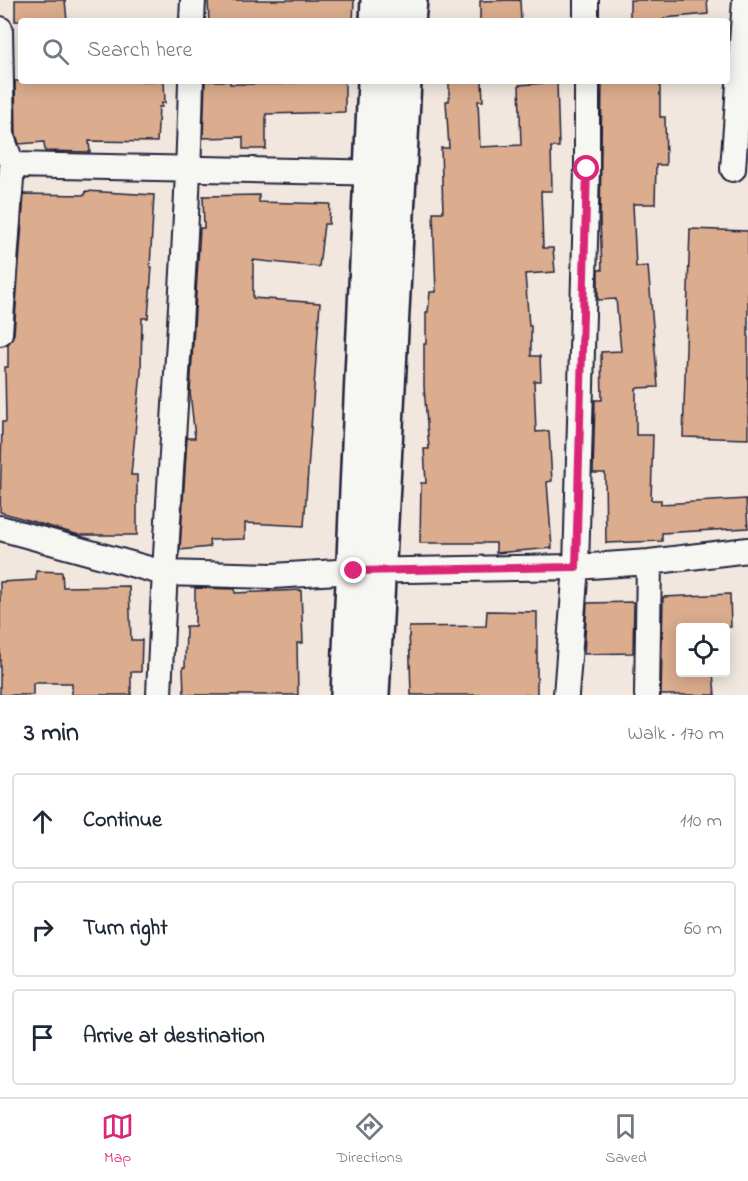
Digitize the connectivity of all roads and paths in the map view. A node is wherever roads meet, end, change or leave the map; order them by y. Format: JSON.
{"nodes":[{"id":1,"x":193,"y":0,"type":"edge"},
{"id":2,"x":378,"y":0,"type":"edge"},
{"id":3,"x":410,"y":0,"type":"edge"},
{"id":4,"x":586,"y":0,"type":"edge"},
{"id":5,"x":745,"y":0,"type":"edge"},
{"id":6,"x":192,"y":18,"type":"edge"},
{"id":7,"x":377,"y":18,"type":"edge"},
{"id":8,"x":408,"y":18,"type":"edge"},
{"id":9,"x":586,"y":18,"type":"edge"},
{"id":10,"x":0,"y":29,"type":"edge"},
{"id":11,"x":191,"y":84,"type":"edge"},
{"id":12,"x":375,"y":84,"type":"edge"},
{"id":13,"x":404,"y":84,"type":"edge"},
{"id":14,"x":586,"y":84,"type":"edge"},
{"id":15,"x":12,"y":165,"type":"junction"},
{"id":16,"x":189,"y":169,"type":"junction"},
{"id":17,"x":733,"y":169,"type":"dead end"},
{"id":18,"x":385,"y":173,"type":"junction"},
{"id":19,"x":0,"y":333,"type":"edge"},
{"id":20,"x":0,"y":528,"type":"edge"},
{"id":21,"x":748,"y":550,"type":"edge"},
{"id":22,"x":649,"y":562,"type":"junction"},
{"id":23,"x":576,"y":567,"type":"junction"},
{"id":24,"x":366,"y":571,"type":"junction"},
{"id":25,"x":164,"y":573,"type":"junction"},
{"id":26,"x":159,"y":695,"type":"edge"},
{"id":27,"x":348,"y":695,"type":"edge"},
{"id":28,"x":372,"y":695,"type":"edge"},
{"id":29,"x":566,"y":695,"type":"edge"},
{"id":30,"x":647,"y":695,"type":"edge"}],
"edges":[{"from":1,"to":6,"type":"street"},
{"from":2,"to":7,"type":"highway"},
{"from":3,"to":8,"type":"highway"},
{"from":4,"to":9,"type":"street"},
{"from":5,"to":17,"type":"street"},
{"from":10,"to":15,"type":"street"},
{"from":11,"to":16,"type":"street"},
{"from":12,"to":18,"type":"highway"},
{"from":13,"to":18,"type":"highway"},
{"from":14,"to":23,"type":"street"},
{"from":15,"to":16,"type":"street"},
{"from":15,"to":19,"type":"street"},
{"from":16,"to":18,"type":"street"},
{"from":16,"to":25,"type":"street"},
{"from":18,"to":24,"type":"highway"},
{"from":20,"to":25,"type":"street"},
{"from":21,"to":22,"type":"street"},
{"from":22,"to":23,"type":"street"},
{"from":22,"to":30,"type":"street"},
{"from":23,"to":24,"type":"street"},
{"from":23,"to":29,"type":"street"},
{"from":24,"to":25,"type":"street"},
{"from":24,"to":27,"type":"highway"},
{"from":24,"to":28,"type":"highway"},
{"from":25,"to":26,"type":"street"}]}
